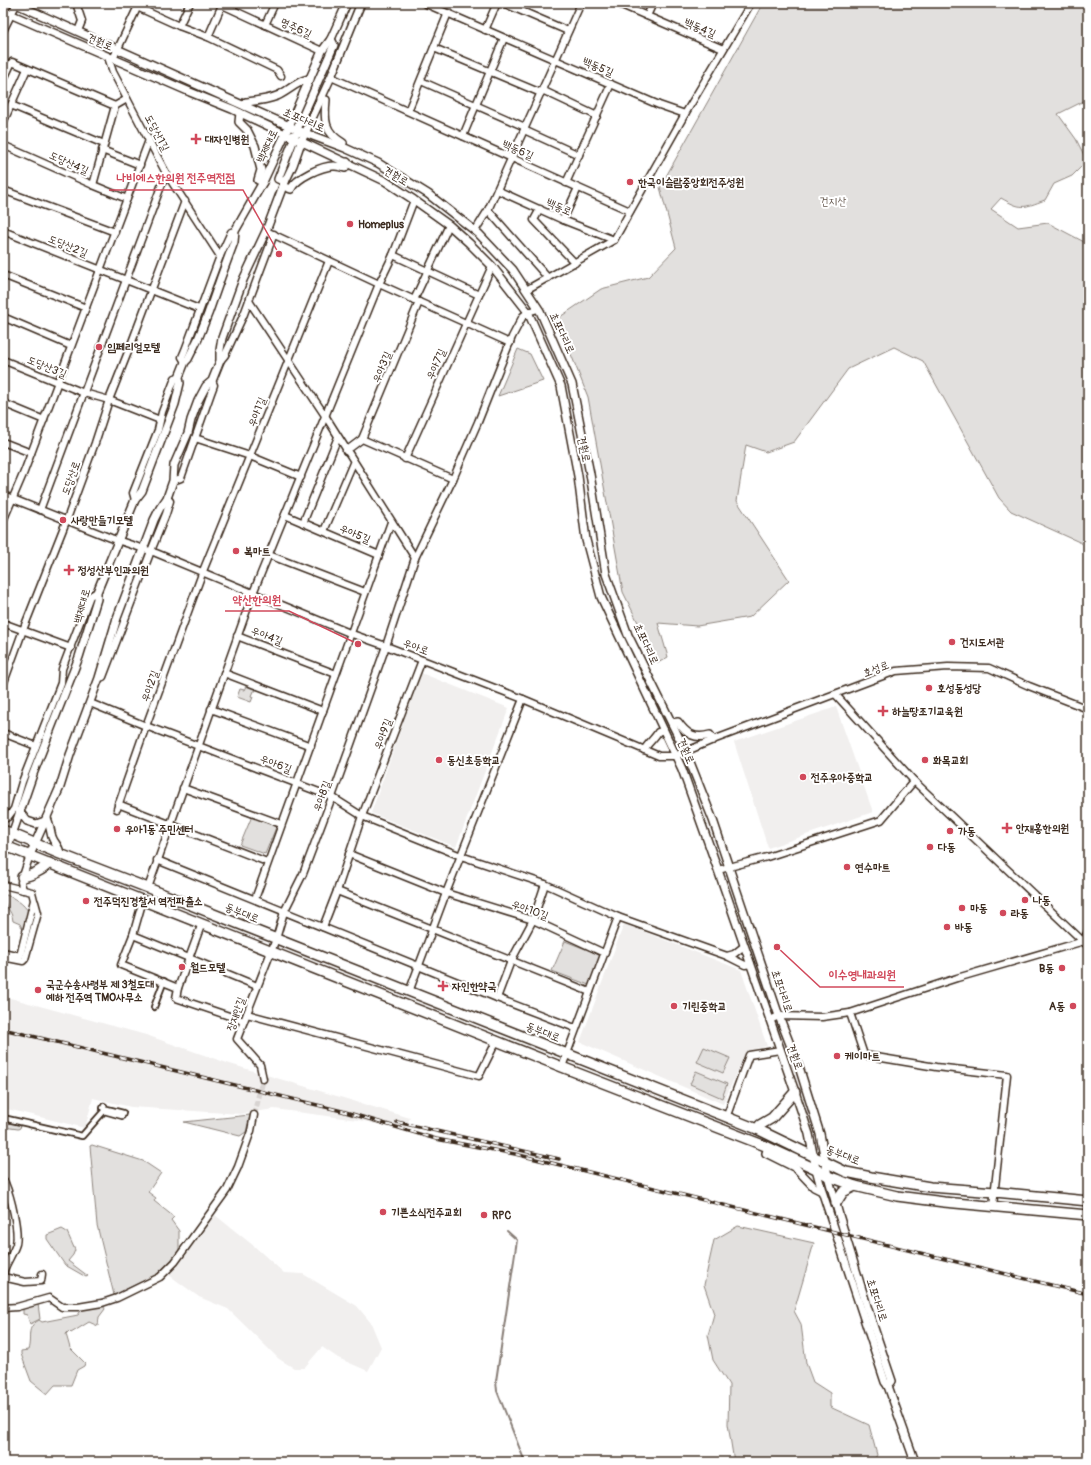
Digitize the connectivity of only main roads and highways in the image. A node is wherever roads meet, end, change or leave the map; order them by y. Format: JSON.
{"nodes":[{"id":1,"x":7,"y":832,"type":"edge"},
{"id":2,"x":5,"y":846,"type":"edge"},
{"id":3,"x":49,"y":863,"type":"junction"},
{"id":4,"x":22,"y":877,"type":"road end"},
{"id":5,"x":795,"y":1092,"type":"road end"},
{"id":6,"x":757,"y":1129,"type":"junction"},
{"id":7,"x":855,"y":1186,"type":"junction"},
{"id":8,"x":1088,"y":1201,"type":"edge"},
{"id":9,"x":836,"y":1202,"type":"road end"},
{"id":10,"x":1088,"y":1215,"type":"edge"}],
"edges":[{"from":1,"to":6,"type":"main road","name":"동부대로"},
{"from":2,"to":3,"type":"main road"},
{"from":3,"to":4,"type":"main road"},
{"from":3,"to":7,"type":"main road"},
{"from":5,"to":6,"type":"main road"},
{"from":6,"to":8,"type":"main road","name":"동부대로"},
{"from":7,"to":9,"type":"main road"},
{"from":7,"to":10,"type":"main road"}]}
